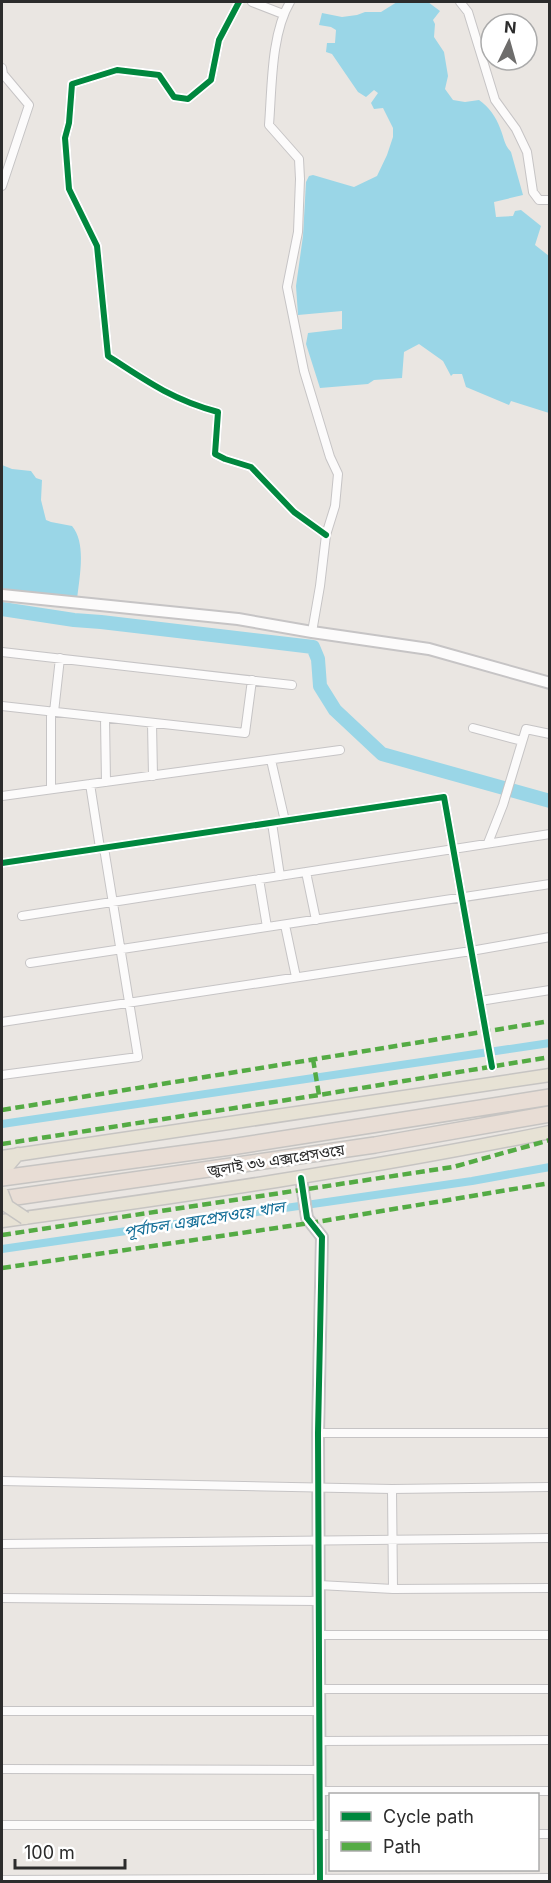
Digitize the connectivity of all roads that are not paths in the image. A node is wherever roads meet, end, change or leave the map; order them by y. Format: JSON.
{"nodes":[{"id":1,"x":239,"y":2,"type":"edge"},
{"id":2,"x":252,"y":2,"type":"edge"},
{"id":3,"x":290,"y":2,"type":"edge"},
{"id":4,"x":460,"y":2,"type":"edge"},
{"id":5,"x":283,"y":14,"type":"junction"},
{"id":6,"x":2,"y":68,"type":"edge"},
{"id":7,"x":2,"y":186,"type":"edge"},
{"id":8,"x":549,"y":200,"type":"edge"},
{"id":9,"x":326,"y":535,"type":"junction"},
{"id":10,"x":2,"y":595,"type":"edge"},
{"id":11,"x":312,"y":632,"type":"junction"},
{"id":12,"x":2,"y":652,"type":"edge"},
{"id":13,"x":60,"y":658,"type":"junction"},
{"id":14,"x":252,"y":680,"type":"junction"},
{"id":15,"x":549,"y":683,"type":"edge"},
{"id":16,"x":292,"y":685,"type":"dead end"},
{"id":17,"x":2,"y":706,"type":"edge"},
{"id":18,"x":52,"y":712,"type":"junction"},
{"id":19,"x":105,"y":718,"type":"junction"},
{"id":20,"x":152,"y":723,"type":"junction"},
{"id":21,"x":473,"y":728,"type":"dead end"},
{"id":22,"x":549,"y":734,"type":"edge"},
{"id":23,"x":522,"y":741,"type":"junction"},
{"id":24,"x":339,"y":750,"type":"dead end"},
{"id":25,"x":271,"y":760,"type":"junction"},
{"id":26,"x":153,"y":776,"type":"junction"},
{"id":27,"x":106,"y":782,"type":"junction"},
{"id":28,"x":90,"y":784,"type":"junction"},
{"id":29,"x":51,"y":789,"type":"junction"},
{"id":30,"x":2,"y":796,"type":"edge"},
{"id":31,"x":285,"y":821,"type":"junction"},
{"id":32,"x":272,"y":823,"type":"junction"},
{"id":33,"x":549,"y":832,"type":"edge"},
{"id":34,"x":488,"y":843,"type":"junction"},
{"id":35,"x":454,"y":847,"type":"junction"},
{"id":36,"x":102,"y":848,"type":"junction"},
{"id":37,"x":2,"y":863,"type":"edge"},
{"id":38,"x":306,"y":872,"type":"junction"},
{"id":39,"x":280,"y":876,"type":"junction"},
{"id":40,"x":259,"y":879,"type":"junction"},
{"id":41,"x":549,"y":884,"type":"edge"},
{"id":42,"x":461,"y":898,"type":"junction"},
{"id":43,"x":112,"y":902,"type":"junction"},
{"id":44,"x":22,"y":916,"type":"dead end"},
{"id":45,"x":315,"y":920,"type":"junction"},
{"id":46,"x":285,"y":925,"type":"junction"},
{"id":47,"x":267,"y":927,"type":"junction"},
{"id":48,"x":549,"y":937,"type":"edge"},
{"id":49,"x":120,"y":950,"type":"junction"},
{"id":50,"x":471,"y":951,"type":"junction"},
{"id":51,"x":30,"y":963,"type":"dead end"},
{"id":52,"x":296,"y":977,"type":"junction"},
{"id":53,"x":549,"y":990,"type":"edge"},
{"id":54,"x":480,"y":1001,"type":"junction"},
{"id":55,"x":129,"y":1003,"type":"junction"},
{"id":56,"x":2,"y":1022,"type":"edge"},
{"id":57,"x":492,"y":1067,"type":"dead end"},
{"id":58,"x":2,"y":1075,"type":"edge"},
{"id":59,"x":549,"y":1075,"type":"edge"},
{"id":60,"x":549,"y":1097,"type":"edge"},
{"id":61,"x":549,"y":1114,"type":"edge"},
{"id":62,"x":549,"y":1132,"type":"edge"},
{"id":63,"x":18,"y":1154,"type":"junction"},
{"id":64,"x":2,"y":1157,"type":"edge"},
{"id":65,"x":2,"y":1177,"type":"edge"},
{"id":66,"x":301,"y":1184,"type":"junction"},
{"id":67,"x":2,"y":1193,"type":"edge"},
{"id":68,"x":2,"y":1199,"type":"edge"},
{"id":69,"x":25,"y":1218,"type":"junction"},
{"id":70,"x":2,"y":1221,"type":"edge"},
{"id":71,"x":549,"y":1432,"type":"edge"},
{"id":72,"x":318,"y":1433,"type":"junction"},
{"id":73,"x":2,"y":1481,"type":"edge"},
{"id":74,"x":318,"y":1486,"type":"junction"},
{"id":75,"x":549,"y":1487,"type":"edge"},
{"id":76,"x":392,"y":1489,"type":"junction"},
{"id":77,"x":549,"y":1538,"type":"edge"},
{"id":78,"x":393,"y":1539,"type":"junction"},
{"id":79,"x":318,"y":1540,"type":"junction"},
{"id":80,"x":2,"y":1544,"type":"edge"},
{"id":81,"x":319,"y":1585,"type":"junction"},
{"id":82,"x":549,"y":1588,"type":"edge"},
{"id":83,"x":393,"y":1589,"type":"junction"},
{"id":84,"x":2,"y":1598,"type":"edge"},
{"id":85,"x":319,"y":1601,"type":"junction"},
{"id":86,"x":319,"y":1635,"type":"junction"},
{"id":87,"x":549,"y":1635,"type":"edge"},
{"id":88,"x":319,"y":1689,"type":"junction"},
{"id":89,"x":549,"y":1689,"type":"edge"},
{"id":90,"x":2,"y":1711,"type":"edge"},
{"id":91,"x":319,"y":1711,"type":"junction"},
{"id":92,"x":549,"y":1740,"type":"edge"},
{"id":93,"x":319,"y":1741,"type":"junction"},
{"id":94,"x":2,"y":1769,"type":"edge"},
{"id":95,"x":319,"y":1770,"type":"junction"},
{"id":96,"x":319,"y":1791,"type":"junction"},
{"id":97,"x":549,"y":1791,"type":"edge"},
{"id":98,"x":2,"y":1825,"type":"edge"},
{"id":99,"x":323,"y":1832,"type":"edge"},
{"id":100,"x":549,"y":1878,"type":"edge"},
{"id":101,"x":2,"y":1880,"type":"edge"},
{"id":102,"x":320,"y":1880,"type":"edge"}],
"edges":[{"from":1,"to":9,"type":"street"},
{"from":2,"to":5,"type":"street"},
{"from":3,"to":5,"type":"street"},
{"from":4,"to":8,"type":"street"},
{"from":5,"to":9,"type":"street"},
{"from":6,"to":7,"type":"street"},
{"from":9,"to":11,"type":"street"},
{"from":10,"to":11,"type":"street"},
{"from":11,"to":15,"type":"street"},
{"from":12,"to":13,"type":"street"},
{"from":13,"to":14,"type":"street"},
{"from":13,"to":18,"type":"street"},
{"from":14,"to":16,"type":"street"},
{"from":14,"to":20,"type":"street"},
{"from":17,"to":18,"type":"street"},
{"from":18,"to":19,"type":"street"},
{"from":18,"to":29,"type":"street"},
{"from":19,"to":20,"type":"street"},
{"from":19,"to":27,"type":"street"},
{"from":20,"to":26,"type":"street"},
{"from":21,"to":23,"type":"street"},
{"from":22,"to":23,"type":"street"},
{"from":23,"to":34,"type":"street"},
{"from":24,"to":25,"type":"street"},
{"from":25,"to":26,"type":"street"},
{"from":25,"to":31,"type":"street"},
{"from":26,"to":27,"type":"street"},
{"from":27,"to":28,"type":"street"},
{"from":28,"to":29,"type":"street"},
{"from":28,"to":36,"type":"street"},
{"from":29,"to":30,"type":"street"},
{"from":31,"to":32,"type":"street"},
{"from":31,"to":35,"type":"street"},
{"from":32,"to":36,"type":"street"},
{"from":32,"to":39,"type":"street"},
{"from":33,"to":34,"type":"street"},
{"from":33,"to":35,"type":"street"},
{"from":34,"to":35,"type":"street"},
{"from":35,"to":38,"type":"street"},
{"from":35,"to":42,"type":"street"},
{"from":36,"to":37,"type":"street"},
{"from":36,"to":43,"type":"street"},
{"from":38,"to":39,"type":"street"},
{"from":38,"to":45,"type":"street"},
{"from":39,"to":40,"type":"street"},
{"from":40,"to":43,"type":"street"},
{"from":40,"to":47,"type":"street"},
{"from":41,"to":42,"type":"street"},
{"from":42,"to":45,"type":"street"},
{"from":42,"to":50,"type":"street"},
{"from":43,"to":44,"type":"street"},
{"from":43,"to":49,"type":"street"},
{"from":45,"to":46,"type":"street"},
{"from":46,"to":47,"type":"street"},
{"from":46,"to":52,"type":"street"},
{"from":47,"to":49,"type":"street"},
{"from":48,"to":50,"type":"street"},
{"from":49,"to":51,"type":"street"},
{"from":49,"to":55,"type":"street"},
{"from":50,"to":52,"type":"street"},
{"from":50,"to":54,"type":"street"},
{"from":52,"to":55,"type":"street"},
{"from":53,"to":54,"type":"street"},
{"from":54,"to":57,"type":"street"},
{"from":55,"to":56,"type":"street"},
{"from":55,"to":58,"type":"street"},
{"from":59,"to":63,"type":"main road"},
{"from":60,"to":65,"type":"highway","name":"জুলাই ৩৬ এক্সপ্রেসওয়ে"},
{"from":61,"to":68,"type":"highway","name":"জুলাই ৩৬ এক্সপ্রেসওয়ে"},
{"from":62,"to":66,"type":"main road"},
{"from":63,"to":64,"type":"main road"},
{"from":63,"to":65,"type":"main road"},
{"from":66,"to":69,"type":"main road"},
{"from":66,"to":72,"type":"street"},
{"from":67,"to":69,"type":"main road","bridge":true},
{"from":69,"to":70,"type":"main road"},
{"from":71,"to":72,"type":"street"},
{"from":72,"to":74,"type":"street"},
{"from":73,"to":74,"type":"street"},
{"from":74,"to":76,"type":"street"},
{"from":74,"to":79,"type":"street"},
{"from":75,"to":76,"type":"street"},
{"from":76,"to":78,"type":"street"},
{"from":77,"to":78,"type":"street"},
{"from":78,"to":79,"type":"street"},
{"from":78,"to":83,"type":"street"},
{"from":79,"to":80,"type":"street"},
{"from":79,"to":81,"type":"street"},
{"from":81,"to":83,"type":"street"},
{"from":81,"to":85,"type":"street"},
{"from":82,"to":83,"type":"street"},
{"from":84,"to":85,"type":"street"},
{"from":85,"to":86,"type":"street"},
{"from":86,"to":87,"type":"street"},
{"from":86,"to":88,"type":"street"},
{"from":88,"to":89,"type":"street"},
{"from":88,"to":91,"type":"street"},
{"from":90,"to":91,"type":"street"},
{"from":91,"to":93,"type":"street"},
{"from":92,"to":93,"type":"street"},
{"from":93,"to":95,"type":"street"},
{"from":94,"to":95,"type":"street"},
{"from":95,"to":96,"type":"street"},
{"from":96,"to":97,"type":"street"},
{"from":96,"to":99,"type":"street"},
{"from":98,"to":99,"type":"street"},
{"from":99,"to":102,"type":"street"},
{"from":100,"to":102,"type":"street"},
{"from":101,"to":102,"type":"street"}]}
